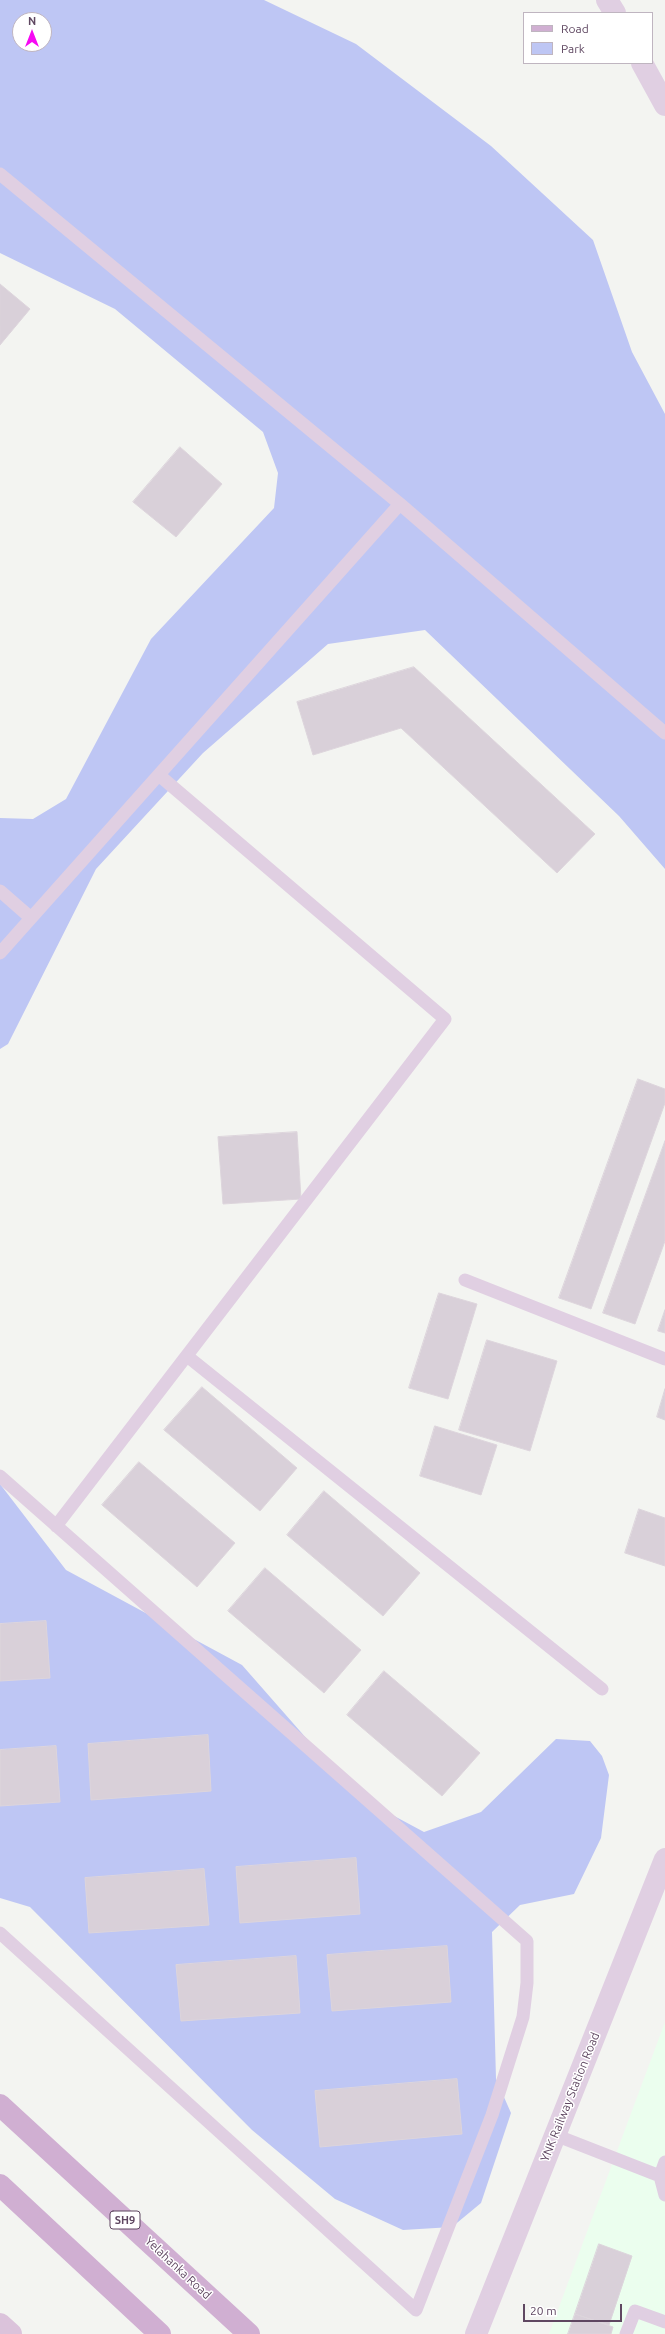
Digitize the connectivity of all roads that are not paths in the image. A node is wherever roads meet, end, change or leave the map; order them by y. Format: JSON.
{"nodes":[{"id":1,"x":608,"y":0,"type":"edge"},
{"id":2,"x":614,"y":12,"type":"edge"},
{"id":3,"x":643,"y":64,"type":"edge"},
{"id":4,"x":665,"y":106,"type":"edge"},
{"id":5,"x":0,"y":174,"type":"edge"},
{"id":6,"x":400,"y":504,"type":"junction"},
{"id":7,"x":665,"y":733,"type":"edge"},
{"id":8,"x":160,"y":776,"type":"junction"},
{"id":9,"x":0,"y":891,"type":"edge"},
{"id":10,"x":31,"y":918,"type":"junction"},
{"id":11,"x":0,"y":953,"type":"edge"},
{"id":12,"x":465,"y":1280,"type":"dead end"},
{"id":13,"x":187,"y":1356,"type":"junction"},
{"id":14,"x":665,"y":1358,"type":"edge"},
{"id":15,"x":0,"y":1476,"type":"edge"},
{"id":16,"x":56,"y":1526,"type":"junction"},
{"id":17,"x":602,"y":1689,"type":"dead end"},
{"id":18,"x":665,"y":1859,"type":"edge"},
{"id":19,"x":0,"y":1933,"type":"edge"},
{"id":20,"x":0,"y":2105,"type":"edge"},
{"id":21,"x":555,"y":2135,"type":"junction"},
{"id":22,"x":665,"y":2162,"type":"edge"},
{"id":23,"x":662,"y":2177,"type":"edge"},
{"id":24,"x":0,"y":2185,"type":"edge"},
{"id":25,"x":665,"y":2195,"type":"edge"},
{"id":26,"x":665,"y":2322,"type":"edge"},
{"id":27,"x":0,"y":2324,"type":"edge"},
{"id":28,"x":11,"y":2334,"type":"edge"},
{"id":29,"x":160,"y":2334,"type":"edge"},
{"id":30,"x":249,"y":2334,"type":"edge"},
{"id":31,"x":476,"y":2334,"type":"edge"},
{"id":32,"x":626,"y":2334,"type":"edge"}],
"edges":[{"from":1,"to":2,"type":"street"},
{"from":3,"to":4,"type":"street"},
{"from":5,"to":6,"type":"lane"},
{"from":6,"to":7,"type":"lane"},
{"from":6,"to":8,"type":"lane"},
{"from":8,"to":10,"type":"lane"},
{"from":8,"to":13,"type":"lane"},
{"from":9,"to":10,"type":"lane"},
{"from":10,"to":11,"type":"lane"},
{"from":12,"to":14,"type":"lane"},
{"from":13,"to":16,"type":"lane"},
{"from":13,"to":17,"type":"lane"},
{"from":15,"to":16,"type":"lane"},
{"from":16,"to":19,"type":"lane"},
{"from":18,"to":21,"type":"street","name":"YNK Railway Station Road"},
{"from":20,"to":30,"type":"main road","name":"Yelahanka Road","number":"SH9"},
{"from":21,"to":23,"type":"lane"},
{"from":21,"to":31,"type":"street","name":"YNK Railway Station Road"},
{"from":22,"to":23,"type":"lane"},
{"from":23,"to":25,"type":"lane"},
{"from":24,"to":29,"type":"main road"},
{"from":26,"to":32,"type":"lane"},
{"from":27,"to":28,"type":"street"}]}
